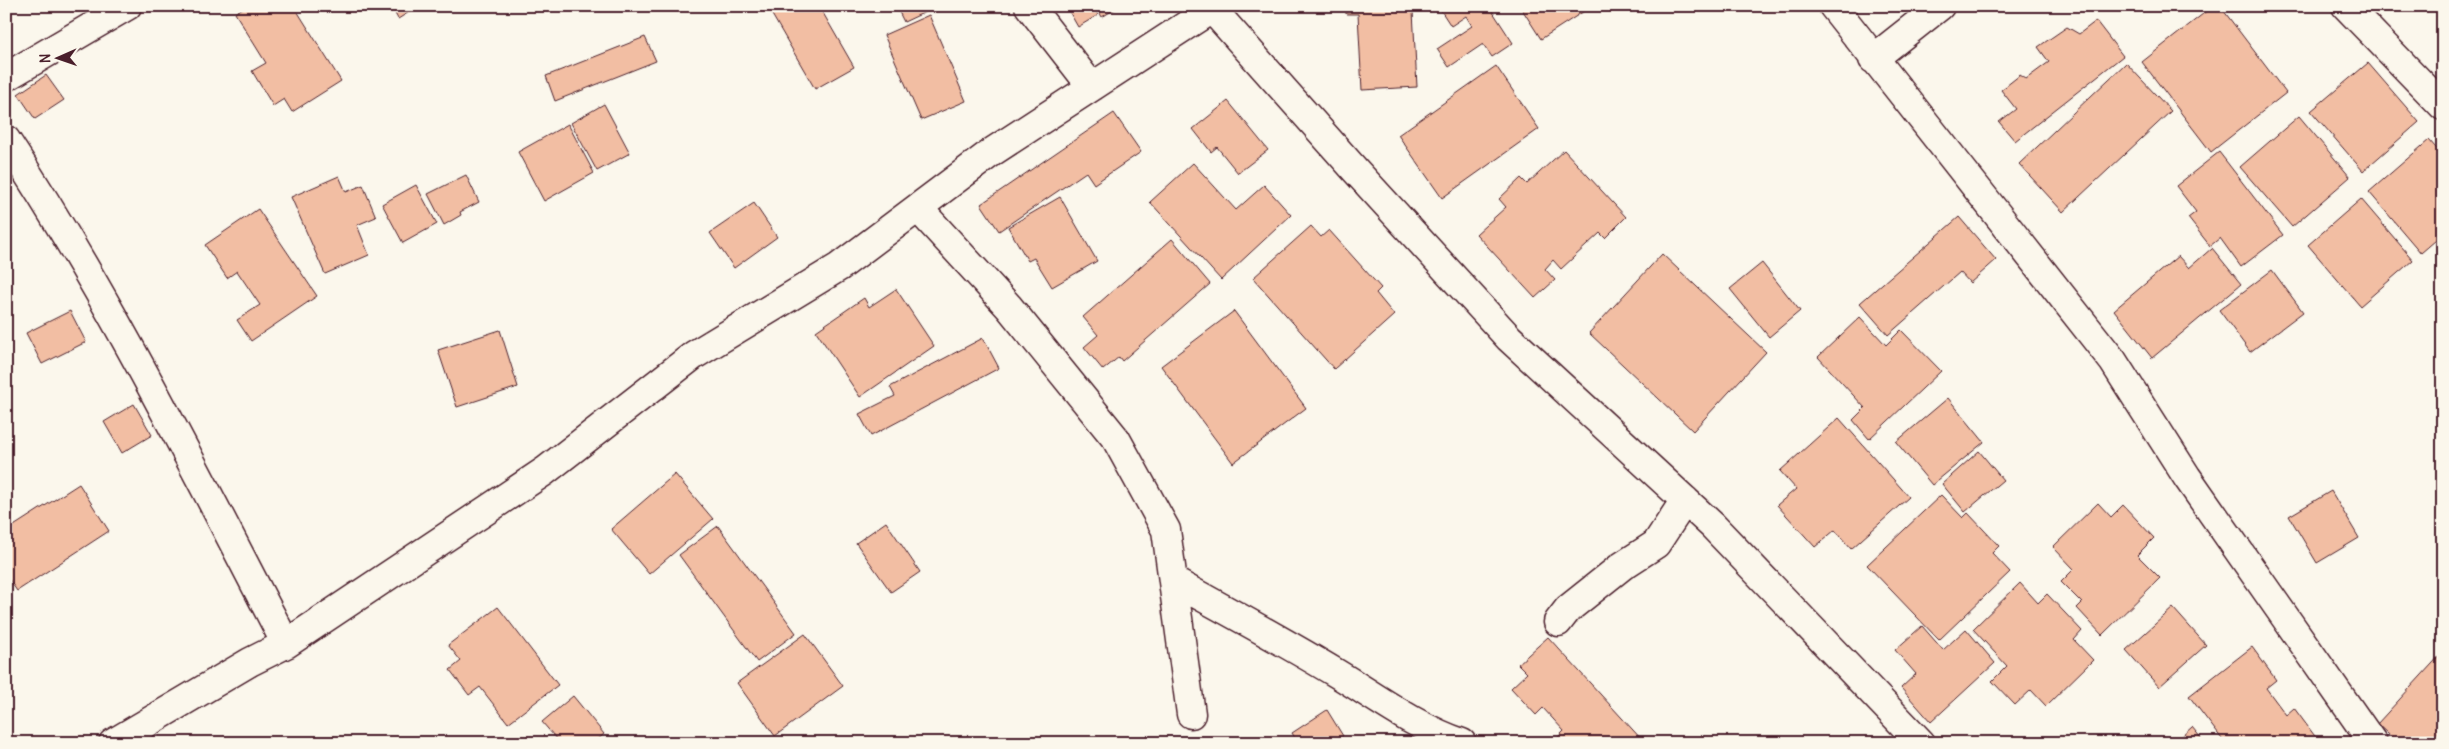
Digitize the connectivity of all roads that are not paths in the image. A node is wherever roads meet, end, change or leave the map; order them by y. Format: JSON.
{"nodes":[{"id":1,"x":127,"y":6,"type":"edge"},
{"id":2,"x":1029,"y":6,"type":"edge"},
{"id":3,"x":1833,"y":6,"type":"edge"},
{"id":4,"x":1940,"y":6,"type":"edge"},
{"id":5,"x":2346,"y":6,"type":"edge"},
{"id":6,"x":1214,"y":8,"type":"edge"},
{"id":7,"x":1873,"y":59,"type":"junction"},
{"id":8,"x":6,"y":77,"type":"edge"},
{"id":9,"x":1092,"y":87,"type":"junction"},
{"id":10,"x":2443,"y":106,"type":"edge"},
{"id":11,"x":6,"y":140,"type":"edge"},
{"id":12,"x":918,"y":208,"type":"junction"},
{"id":13,"x":1685,"y":500,"type":"junction"},
{"id":14,"x":1174,"y":581,"type":"junction"},
{"id":15,"x":1558,"y":622,"type":"dead end"},
{"id":16,"x":286,"y":644,"type":"junction"},
{"id":17,"x":1191,"y":714,"type":"dead end"},
{"id":18,"x":113,"y":743,"type":"edge"},
{"id":19,"x":1462,"y":743,"type":"edge"},
{"id":20,"x":1921,"y":743,"type":"edge"},
{"id":21,"x":2373,"y":743,"type":"edge"}],
"edges":[{"from":1,"to":8,"type":"street"},
{"from":2,"to":9,"type":"street"},
{"from":3,"to":7,"type":"street"},
{"from":4,"to":7,"type":"street"},
{"from":5,"to":10,"type":"street"},
{"from":6,"to":9,"type":"street"},
{"from":6,"to":13,"type":"street"},
{"from":7,"to":21,"type":"street"},
{"from":9,"to":12,"type":"street"},
{"from":11,"to":16,"type":"street"},
{"from":12,"to":14,"type":"street"},
{"from":12,"to":16,"type":"street"},
{"from":13,"to":15,"type":"street"},
{"from":13,"to":20,"type":"street"},
{"from":14,"to":17,"type":"street"},
{"from":14,"to":19,"type":"street"},
{"from":16,"to":18,"type":"street"}]}
